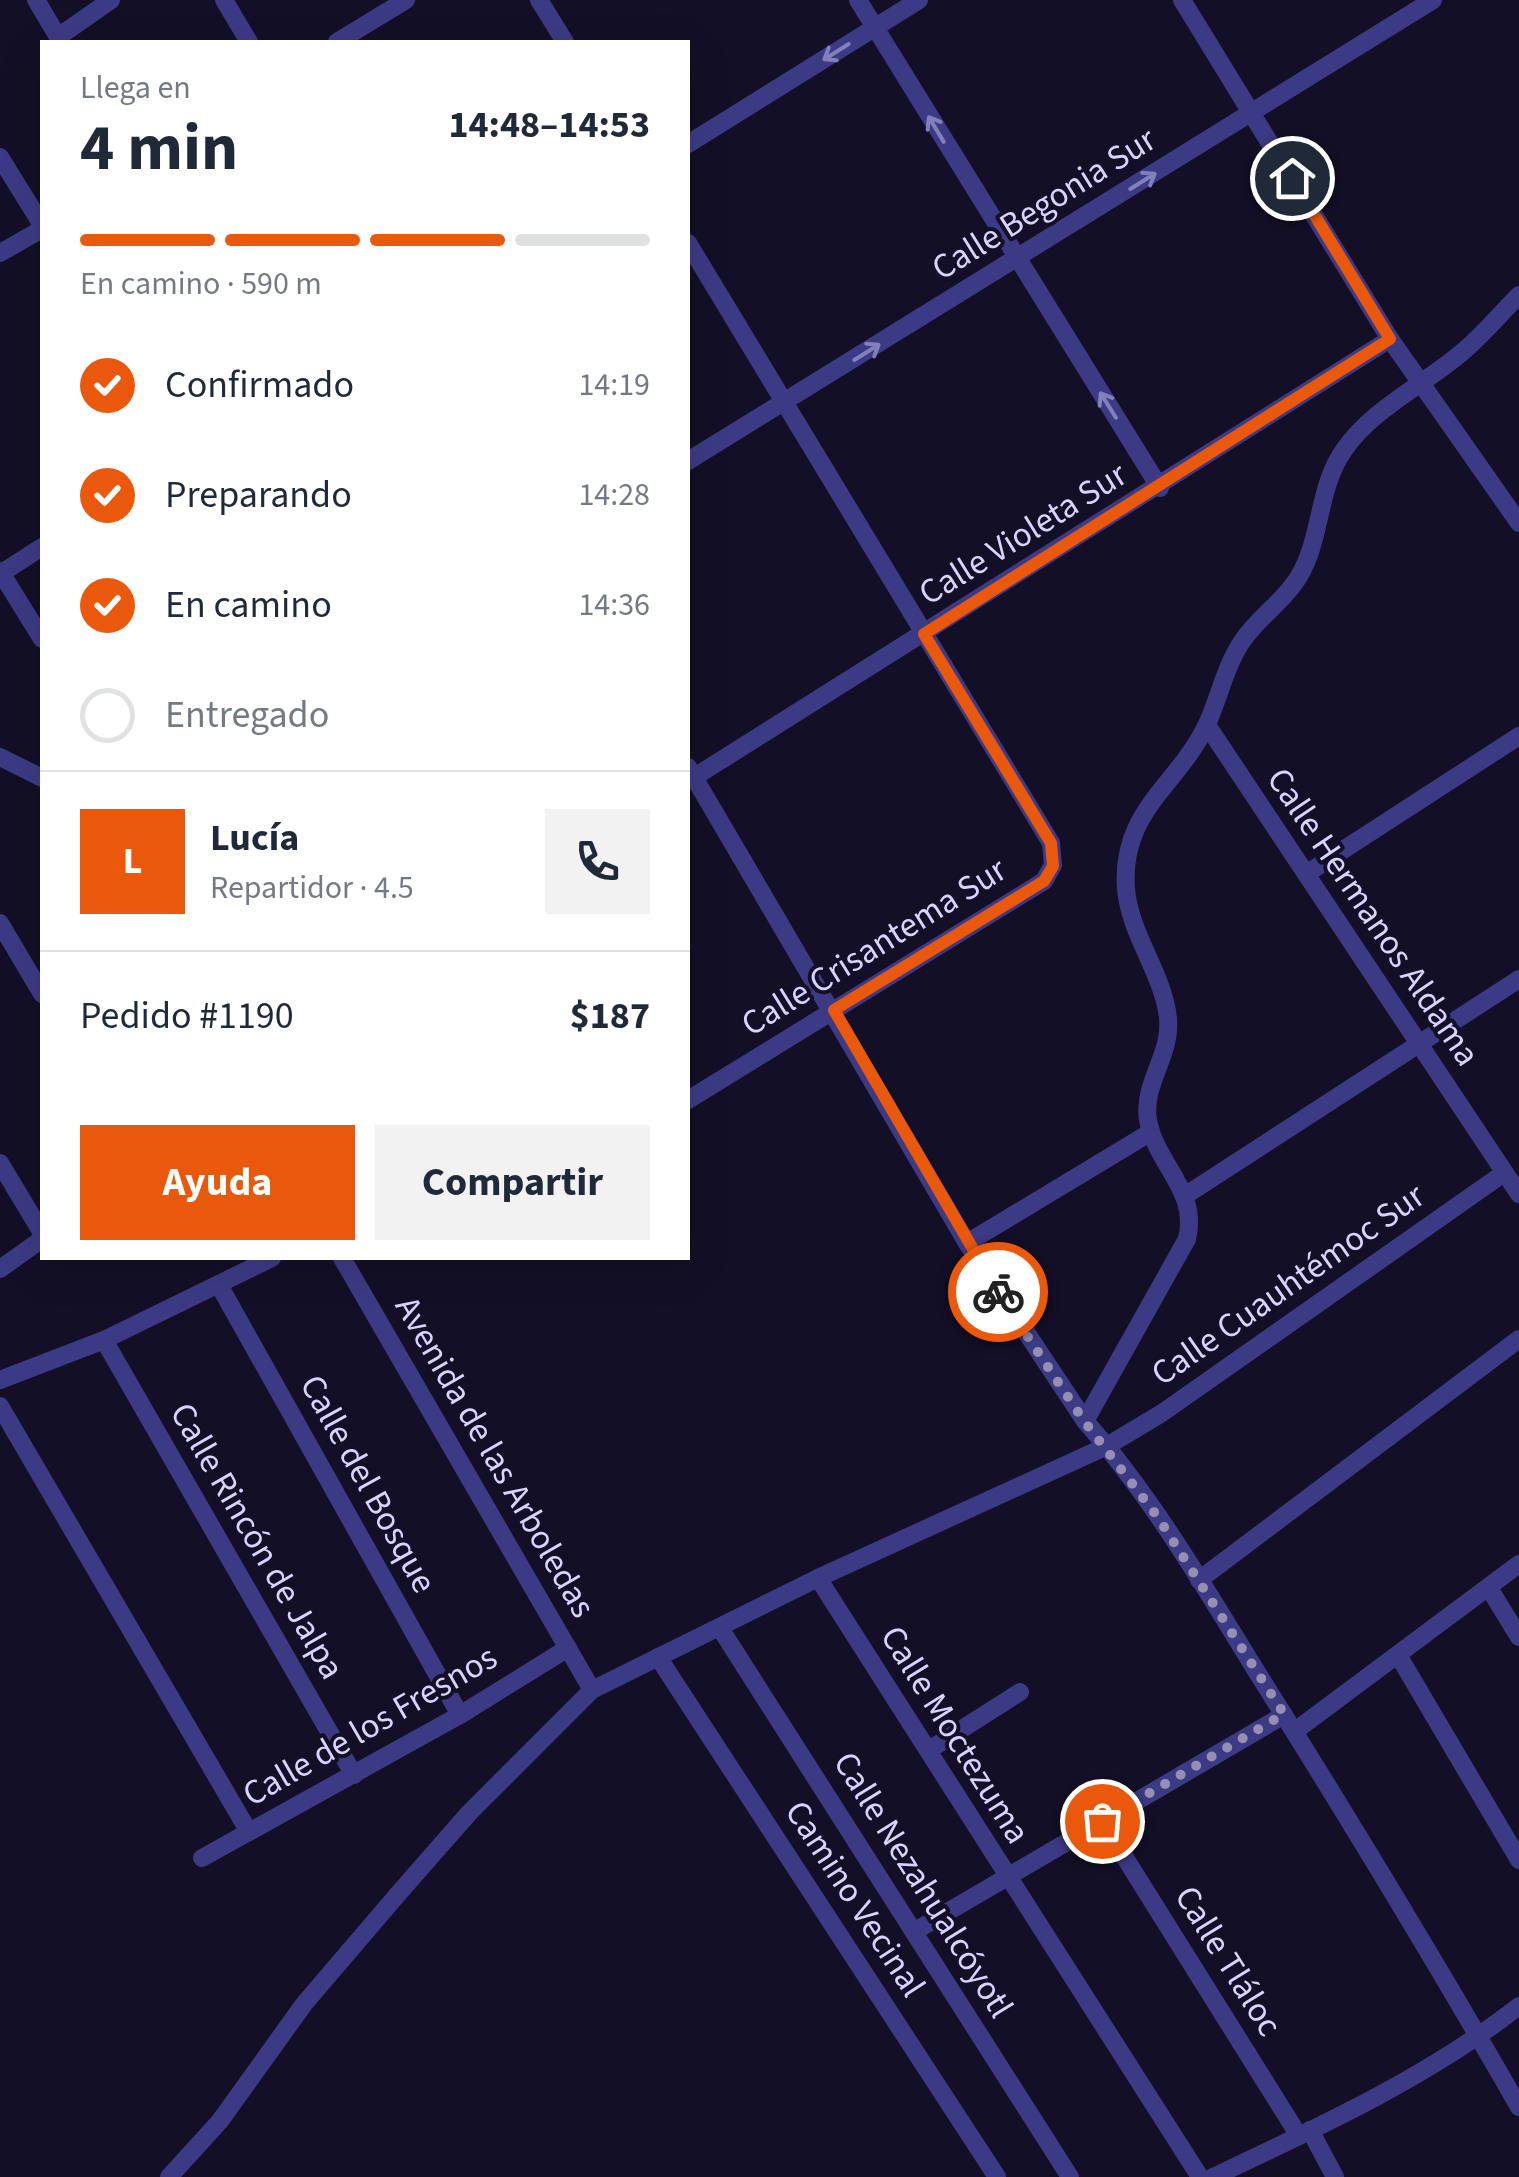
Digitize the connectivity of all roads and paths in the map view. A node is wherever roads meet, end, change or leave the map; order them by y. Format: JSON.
{"nodes":[{"id":1,"x":36,"y":0,"type":"edge"},
{"id":2,"x":111,"y":0,"type":"edge"},
{"id":3,"x":224,"y":0,"type":"edge"},
{"id":4,"x":406,"y":0,"type":"edge"},
{"id":5,"x":539,"y":0,"type":"edge"},
{"id":6,"x":858,"y":0,"type":"edge"},
{"id":7,"x":918,"y":0,"type":"edge"},
{"id":8,"x":1182,"y":0,"type":"edge"},
{"id":9,"x":1433,"y":0,"type":"edge"},
{"id":10,"x":874,"y":28,"type":"junction"},
{"id":11,"x":60,"y":40,"type":"edge"},
{"id":12,"x":248,"y":40,"type":"edge"},
{"id":13,"x":340,"y":40,"type":"edge"},
{"id":14,"x":564,"y":40,"type":"edge"},
{"id":15,"x":1252,"y":114,"type":"junction"},
{"id":16,"x":690,"y":143,"type":"edge"},
{"id":17,"x":0,"y":157,"type":"edge"},
{"id":18,"x":40,"y":224,"type":"edge"},
{"id":19,"x":40,"y":228,"type":"edge"},
{"id":20,"x":690,"y":246,"type":"edge"},
{"id":21,"x":0,"y":254,"type":"edge"},
{"id":22,"x":1016,"y":259,"type":"junction"},
{"id":23,"x":1519,"y":295,"type":"edge"},
{"id":24,"x":1390,"y":339,"type":"junction"},
{"id":25,"x":1421,"y":384,"type":"junction"},
{"id":26,"x":784,"y":404,"type":"junction"},
{"id":27,"x":690,"y":459,"type":"edge"},
{"id":28,"x":1160,"y":488,"type":"junction"},
{"id":29,"x":1518,"y":518,"type":"edge"},
{"id":30,"x":40,"y":549,"type":"edge"},
{"id":31,"x":0,"y":573,"type":"edge"},
{"id":32,"x":924,"y":634,"type":"junction"},
{"id":33,"x":40,"y":635,"type":"edge"},
{"id":34,"x":1207,"y":725,"type":"junction"},
{"id":35,"x":1519,"y":736,"type":"edge"},
{"id":36,"x":0,"y":758,"type":"edge"},
{"id":37,"x":690,"y":775,"type":"edge"},
{"id":38,"x":40,"y":777,"type":"edge"},
{"id":39,"x":1306,"y":874,"type":"junction"},
{"id":40,"x":0,"y":922,"type":"edge"},
{"id":41,"x":1519,"y":979,"type":"edge"},
{"id":42,"x":40,"y":991,"type":"edge"},
{"id":43,"x":834,"y":1010,"type":"junction"},
{"id":44,"x":1418,"y":1044,"type":"junction"},
{"id":45,"x":690,"y":1099,"type":"edge"},
{"id":46,"x":1151,"y":1132,"type":"junction"},
{"id":47,"x":0,"y":1163,"type":"edge"},
{"id":48,"x":1504,"y":1173,"type":"junction"},
{"id":49,"x":1519,"y":1194,"type":"edge"},
{"id":50,"x":1186,"y":1195,"type":"junction"},
{"id":51,"x":40,"y":1233,"type":"edge"},
{"id":52,"x":40,"y":1238,"type":"edge"},
{"id":53,"x":968,"y":1242,"type":"junction"},
{"id":54,"x":268,"y":1260,"type":"edge"},
{"id":55,"x":343,"y":1260,"type":"edge"},
{"id":56,"x":0,"y":1269,"type":"edge"},
{"id":57,"x":219,"y":1286,"type":"junction"},
{"id":58,"x":1519,"y":1339,"type":"edge"},
{"id":59,"x":104,"y":1340,"type":"junction"},
{"id":60,"x":0,"y":1380,"type":"edge"},
{"id":61,"x":0,"y":1406,"type":"edge"},
{"id":62,"x":1084,"y":1421,"type":"junction"},
{"id":63,"x":1107,"y":1446,"type":"junction"},
{"id":64,"x":1519,"y":1564,"type":"edge"},
{"id":65,"x":818,"y":1578,"type":"junction"},
{"id":66,"x":1199,"y":1580,"type":"junction"},
{"id":67,"x":1489,"y":1588,"type":"junction"},
{"id":68,"x":720,"y":1628,"type":"junction"},
{"id":69,"x":1519,"y":1637,"type":"edge"},
{"id":70,"x":568,"y":1648,"type":"junction"},
{"id":71,"x":1398,"y":1656,"type":"junction"},
{"id":72,"x":658,"y":1658,"type":"junction"},
{"id":73,"x":592,"y":1690,"type":"junction"},
{"id":74,"x":1020,"y":1692,"type":"dead end"},
{"id":75,"x":1284,"y":1714,"type":"junction"},
{"id":76,"x":460,"y":1715,"type":"junction"},
{"id":77,"x":1296,"y":1732,"type":"junction"},
{"id":78,"x":929,"y":1750,"type":"junction"},
{"id":79,"x":354,"y":1775,"type":"junction"},
{"id":80,"x":1102,"y":1821,"type":"junction"},
{"id":81,"x":249,"y":1832,"type":"junction"},
{"id":82,"x":202,"y":1858,"type":"dead end"},
{"id":83,"x":1519,"y":1860,"type":"edge"},
{"id":84,"x":1004,"y":1877,"type":"junction"},
{"id":85,"x":915,"y":1931,"type":"junction"},
{"id":86,"x":1519,"y":2006,"type":"edge"},
{"id":87,"x":1479,"y":2037,"type":"junction"},
{"id":88,"x":1519,"y":2107,"type":"edge"},
{"id":89,"x":1305,"y":2133,"type":"junction"},
{"id":90,"x":169,"y":2177,"type":"edge"},
{"id":91,"x":997,"y":2177,"type":"edge"},
{"id":92,"x":1070,"y":2177,"type":"edge"},
{"id":93,"x":1200,"y":2177,"type":"edge"},
{"id":94,"x":1213,"y":2177,"type":"edge"},
{"id":95,"x":1336,"y":2177,"type":"edge"}],
"edges":[{"from":1,"to":11,"type":"street"},
{"from":2,"to":11,"type":"street"},
{"from":3,"to":12,"type":"street"},
{"from":4,"to":13,"type":"street"},
{"from":5,"to":14,"type":"street"},
{"from":6,"to":10,"type":"street"},
{"from":7,"to":10,"type":"street"},
{"from":8,"to":15,"type":"street"},
{"from":9,"to":15,"type":"street","name":"Calle Begonia Sur"},
{"from":10,"to":16,"type":"street","one_way":true},
{"from":22,"to":10,"type":"street","one_way":true},
{"from":22,"to":15,"type":"street","name":"Calle Begonia Sur","one_way":true},
{"from":15,"to":24,"type":"street"},
{"from":17,"to":18,"type":"street"},
{"from":19,"to":21,"type":"street"},
{"from":20,"to":26,"type":"street"},
{"from":26,"to":22,"type":"street","name":"Calle Begonia Sur","one_way":true},
{"from":28,"to":22,"type":"street","one_way":true},
{"from":23,"to":25,"type":"street"},
{"from":24,"to":25,"type":"street"},
{"from":24,"to":28,"type":"street","name":"Calle Violeta Sur"},
{"from":25,"to":29,"type":"street"},
{"from":25,"to":34,"type":"street"},
{"from":26,"to":27,"type":"street","name":"Calle Begonia Sur"},
{"from":26,"to":32,"type":"street"},
{"from":28,"to":32,"type":"street","name":"Calle Violeta Sur"},
{"from":30,"to":31,"type":"street"},
{"from":31,"to":33,"type":"street"},
{"from":32,"to":37,"type":"street","name":"Calle Violeta Sur"},
{"from":32,"to":43,"type":"street","name":"Calle Crisantema Sur"},
{"from":34,"to":39,"type":"street","name":"Calle Hermanos Aldama"},
{"from":34,"to":46,"type":"street"},
{"from":35,"to":39,"type":"street"},
{"from":36,"to":38,"type":"street"},
{"from":37,"to":43,"type":"street"},
{"from":39,"to":44,"type":"street","name":"Calle Hermanos Aldama"},
{"from":40,"to":42,"type":"street"},
{"from":41,"to":44,"type":"street"},
{"from":43,"to":45,"type":"street","name":"Calle Crisantema Sur"},
{"from":43,"to":53,"type":"street"},
{"from":44,"to":48,"type":"street","name":"Calle Hermanos Aldama"},
{"from":44,"to":50,"type":"street"},
{"from":46,"to":50,"type":"street"},
{"from":46,"to":53,"type":"street"},
{"from":47,"to":51,"type":"street"},
{"from":48,"to":49,"type":"street","name":"Calle Hermanos Aldama"},
{"from":48,"to":63,"type":"street","name":"Calle Cuauhtémoc Sur"},
{"from":50,"to":62,"type":"street"},
{"from":52,"to":56,"type":"street"},
{"from":53,"to":62,"type":"street"},
{"from":54,"to":57,"type":"street"},
{"from":55,"to":70,"type":"street","name":"Avenida de las Arboledas"},
{"from":57,"to":59,"type":"street"},
{"from":57,"to":76,"type":"street","name":"Calle del Bosque"},
{"from":58,"to":66,"type":"street"},
{"from":59,"to":60,"type":"street"},
{"from":59,"to":79,"type":"street","name":"Calle Rincón de Jalpa"},
{"from":61,"to":81,"type":"street"},
{"from":62,"to":63,"type":"street"},
{"from":63,"to":65,"type":"street","name":"Calle Cuauhtémoc Sur"},
{"from":63,"to":66,"type":"street"},
{"from":64,"to":67,"type":"street"},
{"from":65,"to":68,"type":"street","name":"Calle Cuauhtémoc Sur"},
{"from":65,"to":78,"type":"street","name":"Calle Moctezuma"},
{"from":66,"to":75,"type":"street"},
{"from":67,"to":69,"type":"street"},
{"from":67,"to":71,"type":"street"},
{"from":68,"to":72,"type":"street","name":"Calle Cuauhtémoc Sur"},
{"from":68,"to":85,"type":"street","name":"Calle Nezahualcóyotl"},
{"from":70,"to":73,"type":"street","name":"Avenida de las Arboledas"},
{"from":70,"to":76,"type":"street","name":"Calle de los Fresnos"},
{"from":71,"to":77,"type":"street"},
{"from":71,"to":83,"type":"street"},
{"from":72,"to":73,"type":"street","name":"Calle Cuauhtémoc Sur"},
{"from":72,"to":91,"type":"street","name":"Camino Vecinal"},
{"from":73,"to":90,"type":"street","name":"Calle Cuauhtémoc Sur"},
{"from":74,"to":78,"type":"street"},
{"from":75,"to":77,"type":"street"},
{"from":75,"to":80,"type":"street"},
{"from":76,"to":79,"type":"street","name":"Calle de los Fresnos"},
{"from":77,"to":87,"type":"street"},
{"from":78,"to":84,"type":"street","name":"Calle Moctezuma"},
{"from":79,"to":81,"type":"street","name":"Calle de los Fresnos"},
{"from":80,"to":84,"type":"street"},
{"from":80,"to":89,"type":"street","name":"Calle Tláloc"},
{"from":81,"to":82,"type":"street","name":"Calle de los Fresnos"},
{"from":84,"to":85,"type":"street"},
{"from":84,"to":93,"type":"street","name":"Calle Moctezuma"},
{"from":85,"to":92,"type":"street","name":"Calle Nezahualcóyotl"},
{"from":86,"to":87,"type":"street"},
{"from":87,"to":88,"type":"street"},
{"from":87,"to":89,"type":"street"},
{"from":89,"to":94,"type":"street"},
{"from":89,"to":95,"type":"street","name":"Calle Tláloc"}]}
